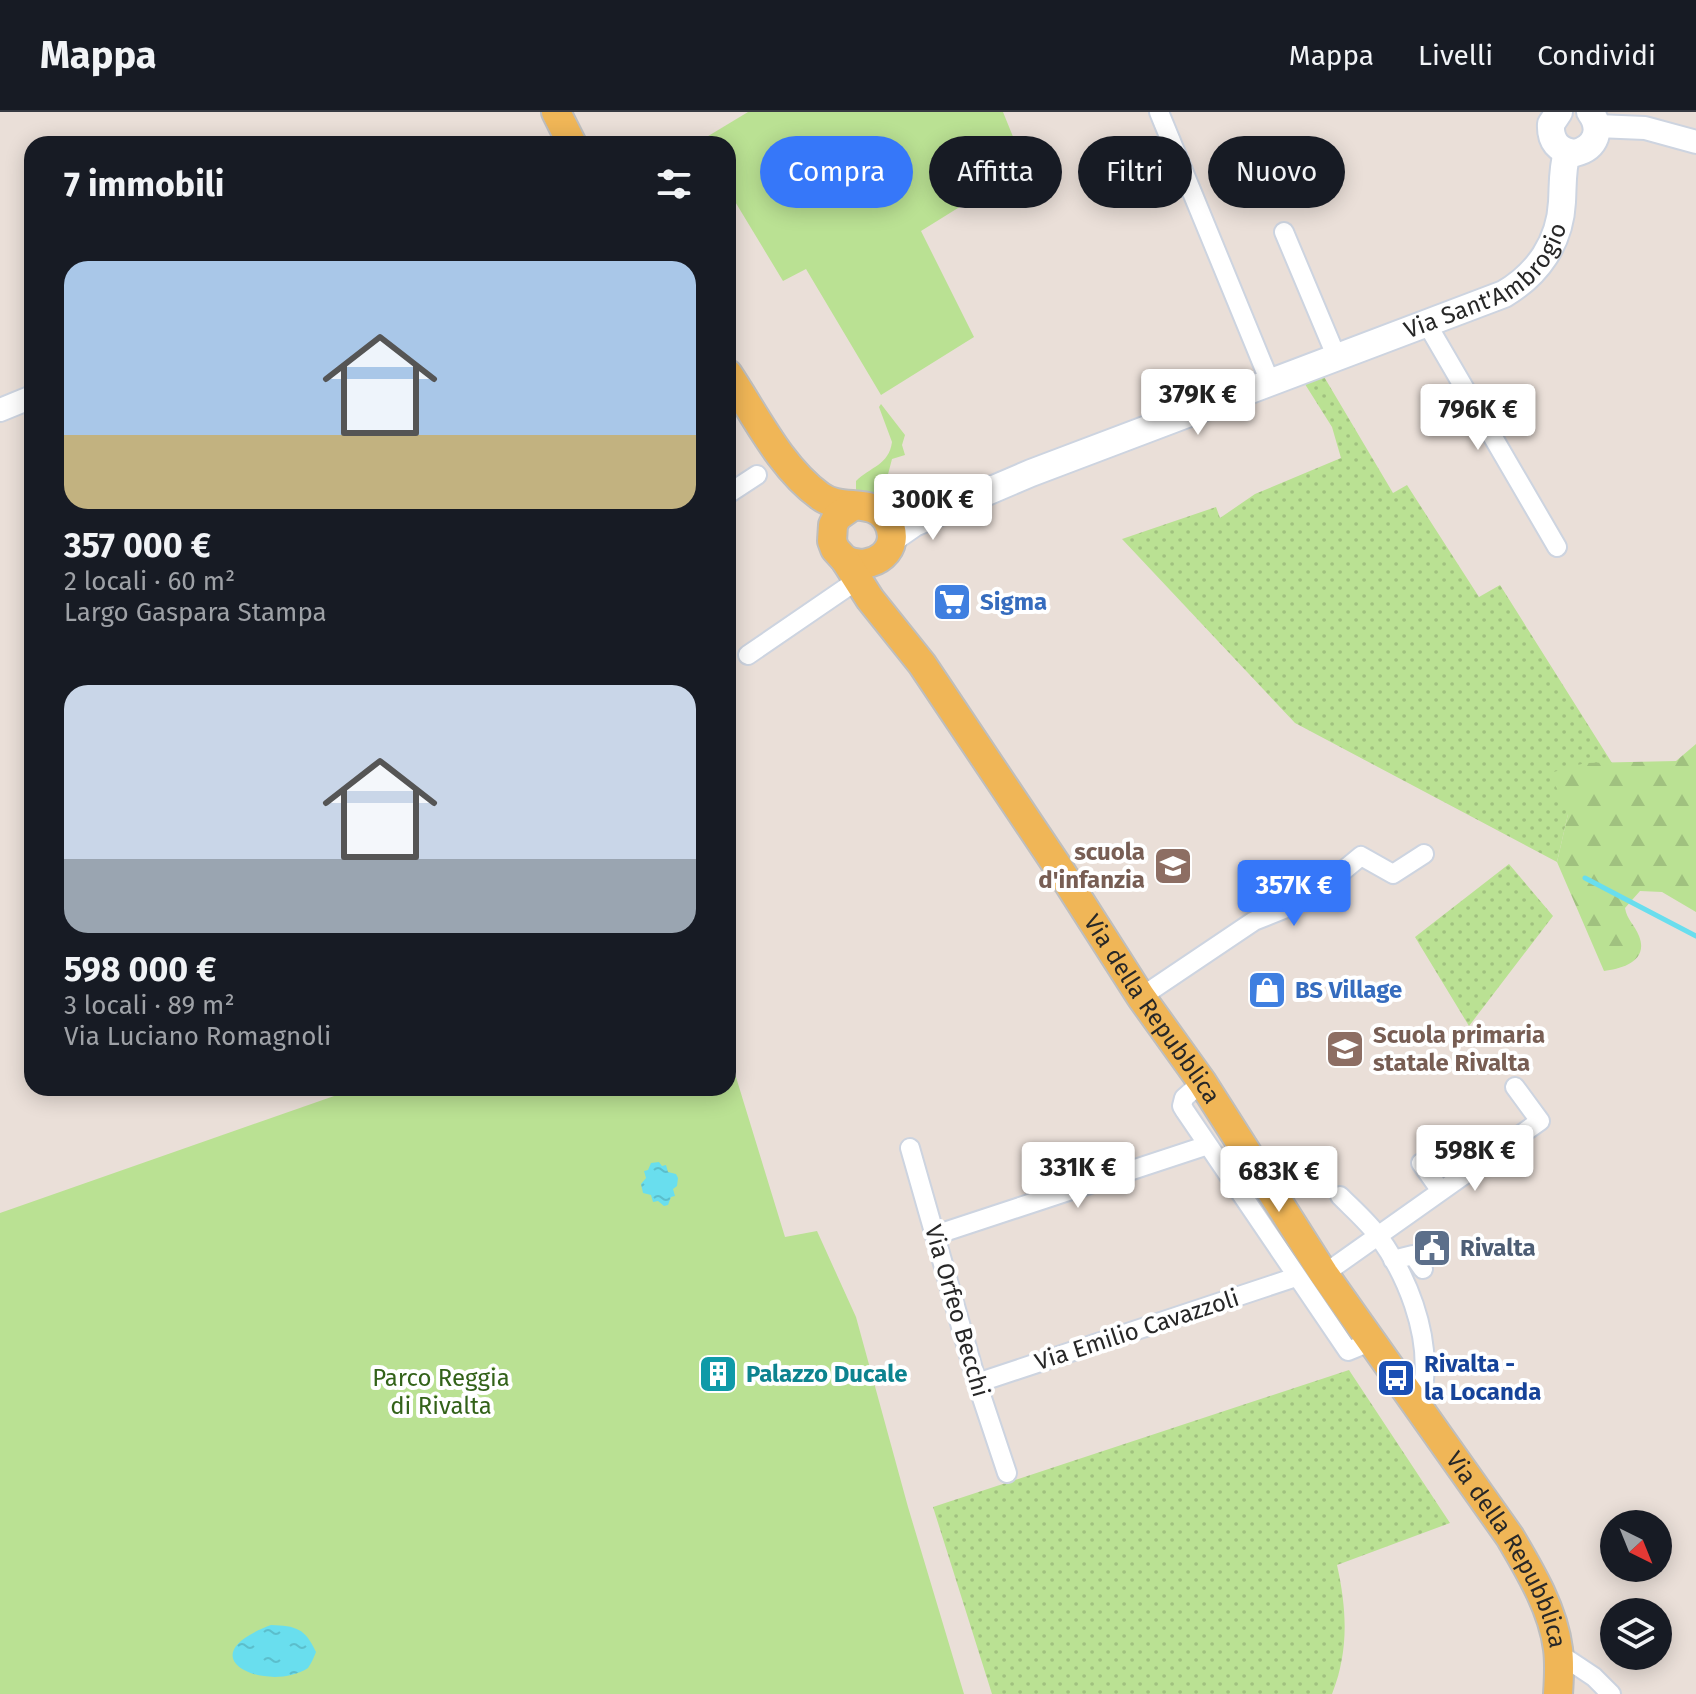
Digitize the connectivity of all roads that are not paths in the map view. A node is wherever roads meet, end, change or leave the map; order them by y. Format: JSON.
{"nodes":[{"id":1,"x":556,"y":112,"type":"edge"},
{"id":2,"x":1159,"y":112,"type":"edge"},
{"id":3,"x":1559,"y":112,"type":"edge"},
{"id":4,"x":1594,"y":119,"type":"edge"},
{"id":5,"x":568,"y":136,"type":"edge"},
{"id":6,"x":1696,"y":142,"type":"edge"},
{"id":7,"x":1567,"y":152,"type":"junction"},
{"id":8,"x":1284,"y":232,"type":"dead end"},
{"id":9,"x":1427,"y":324,"type":"junction"},
{"id":10,"x":1337,"y":358,"type":"junction"},
{"id":11,"x":1270,"y":382,"type":"junction"},
{"id":12,"x":736,"y":386,"type":"edge"},
{"id":13,"x":24,"y":400,"type":"edge"},
{"id":14,"x":0,"y":410,"type":"edge"},
{"id":15,"x":757,"y":475,"type":"dead end"},
{"id":16,"x":797,"y":478,"type":"junction"},
{"id":17,"x":736,"y":489,"type":"edge"},
{"id":18,"x":951,"y":506,"type":"junction"},
{"id":19,"x":851,"y":507,"type":"junction"},
{"id":20,"x":880,"y":511,"type":"junction"},
{"id":21,"x":832,"y":534,"type":"junction"},
{"id":22,"x":1557,"y":547,"type":"dead end"},
{"id":23,"x":885,"y":549,"type":"junction"},
{"id":24,"x":850,"y":570,"type":"junction"},
{"id":25,"x":889,"y":620,"type":"junction"},
{"id":26,"x":748,"y":655,"type":"dead end"},
{"id":27,"x":1424,"y":854,"type":"dead end"},
{"id":28,"x":1141,"y":997,"type":"junction"},
{"id":29,"x":1202,"y":1082,"type":"junction"},
{"id":30,"x":1515,"y":1087,"type":"dead end"},
{"id":31,"x":1208,"y":1145,"type":"junction"},
{"id":32,"x":910,"y":1148,"type":"dead end"},
{"id":33,"x":1421,"y":1163,"type":"dead end"},
{"id":34,"x":1441,"y":1191,"type":"junction"},
{"id":35,"x":1340,"y":1196,"type":"dead end"},
{"id":36,"x":935,"y":1235,"type":"junction"},
{"id":37,"x":1378,"y":1236,"type":"junction"},
{"id":38,"x":1393,"y":1260,"type":"junction"},
{"id":39,"x":1423,"y":1269,"type":"dead end"},
{"id":40,"x":1324,"y":1274,"type":"junction"},
{"id":41,"x":1296,"y":1277,"type":"junction"},
{"id":42,"x":1370,"y":1342,"type":"junction"},
{"id":43,"x":977,"y":1383,"type":"junction"},
{"id":44,"x":1416,"y":1387,"type":"junction"},
{"id":45,"x":1007,"y":1473,"type":"dead end"},
{"id":46,"x":1558,"y":1653,"type":"junction"},
{"id":47,"x":1609,"y":1692,"type":"edge"},
{"id":48,"x":1558,"y":1694,"type":"edge"},
{"id":49,"x":1589,"y":1694,"type":"edge"}],
"edges":[{"from":1,"to":5,"type":"main road"},
{"from":2,"to":11,"type":"street"},
{"from":3,"to":7,"type":"main road"},
{"from":4,"to":6,"type":"street"},
{"from":4,"to":7,"type":"main road"},
{"from":7,"to":9,"type":"main road","name":"Via Sant'Ambrogio"},
{"from":8,"to":10,"type":"street"},
{"from":9,"to":10,"type":"main road","name":"Via Sant'Ambrogio"},
{"from":9,"to":22,"type":"street"},
{"from":10,"to":11,"type":"main road","name":"Via Sant'Ambrogio"},
{"from":11,"to":18,"type":"main road","name":"Via Sant'Ambrogio"},
{"from":12,"to":16,"type":"main road","name":"Via della Repubblica"},
{"from":13,"to":14,"type":"street"},
{"from":15,"to":17,"type":"street"},
{"from":16,"to":19,"type":"main road","name":"Via della Repubblica"},
{"from":16,"to":21,"type":"main road","name":"Via della Repubblica"},
{"from":18,"to":20,"type":"main road","name":"Via Sant'Ambrogio"},
{"from":18,"to":23,"type":"main road","name":"Via Sant'Ambrogio"},
{"from":19,"to":20,"type":"main road","name":"Via della Repubblica"},
{"from":19,"to":21,"type":"main road"},
{"from":20,"to":23,"type":"main road","name":"Via della Repubblica"},
{"from":21,"to":24,"type":"main road","name":"Via della Repubblica"},
{"from":23,"to":24,"type":"main road"},
{"from":23,"to":25,"type":"main road","name":"Via della Repubblica"},
{"from":24,"to":25,"type":"main road","name":"Via della Repubblica"},
{"from":24,"to":26,"type":"street"},
{"from":25,"to":28,"type":"main road","name":"Via della Repubblica"},
{"from":27,"to":28,"type":"street"},
{"from":28,"to":29,"type":"main road","name":"Via della Repubblica"},
{"from":29,"to":31,"type":"street"},
{"from":29,"to":40,"type":"main road","name":"Via della Repubblica"},
{"from":30,"to":34,"type":"street"},
{"from":31,"to":36,"type":"street"},
{"from":31,"to":41,"type":"street"},
{"from":32,"to":36,"type":"street","name":"Via Orfeo Becchi"},
{"from":33,"to":34,"type":"street"},
{"from":34,"to":37,"type":"street"},
{"from":35,"to":37,"type":"street"},
{"from":36,"to":43,"type":"street","name":"Via Orfeo Becchi"},
{"from":37,"to":38,"type":"street"},
{"from":37,"to":40,"type":"street"},
{"from":38,"to":39,"type":"street"},
{"from":38,"to":44,"type":"street"},
{"from":40,"to":42,"type":"main road","name":"Via della Repubblica"},
{"from":41,"to":42,"type":"street"},
{"from":41,"to":43,"type":"street","name":"Via Emilio Cavazzoli"},
{"from":42,"to":44,"type":"main road","name":"Via della Repubblica"},
{"from":43,"to":45,"type":"street","name":"Via Orfeo Becchi"},
{"from":44,"to":46,"type":"main road","name":"Via della Repubblica"},
{"from":46,"to":47,"type":"street"},
{"from":46,"to":48,"type":"main road","name":"Via della Repubblica"},
{"from":47,"to":49,"type":"street"}]}
